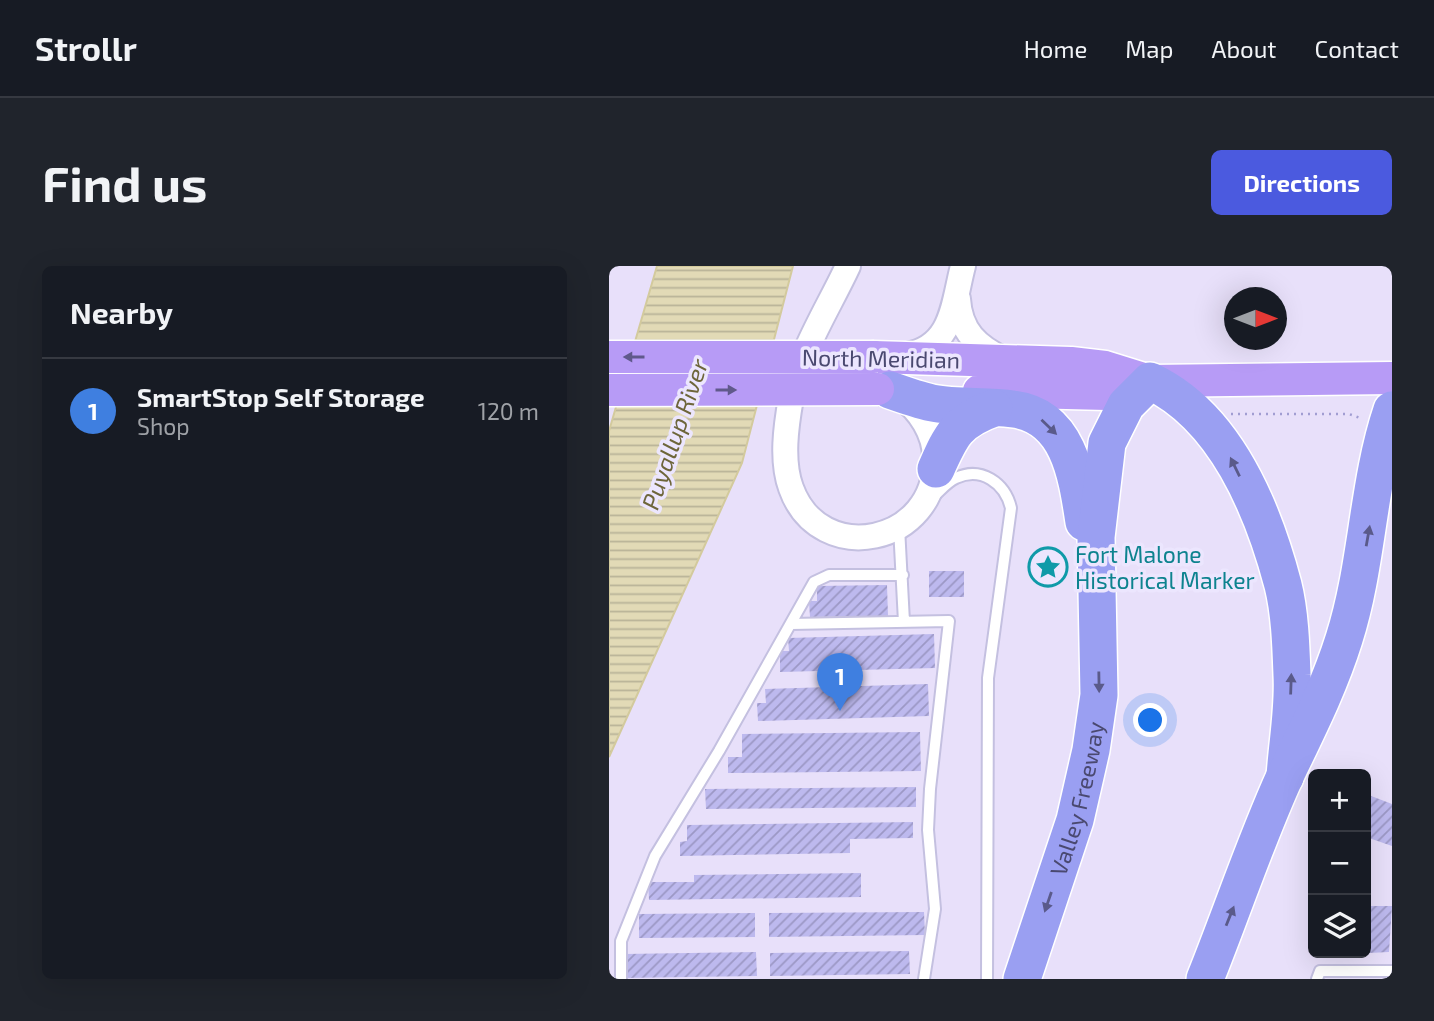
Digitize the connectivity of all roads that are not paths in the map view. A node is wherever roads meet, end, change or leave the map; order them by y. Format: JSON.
{"nodes":[{"id":1,"x":848,"y":266,"type":"edge"},
{"id":2,"x":961,"y":273,"type":"edge"},
{"id":3,"x":609,"y":357,"type":"edge"},
{"id":4,"x":1006,"y":360,"type":"junction"},
{"id":5,"x":884,"y":373,"type":"junction"},
{"id":6,"x":1392,"y":377,"type":"edge"},
{"id":7,"x":1150,"y":381,"type":"junction"},
{"id":8,"x":609,"y":390,"type":"edge"},
{"id":9,"x":993,"y":408,"type":"junction"},
{"id":10,"x":1381,"y":416,"type":"edge"},
{"id":11,"x":936,"y":469,"type":"junction"},
{"id":12,"x":908,"y":520,"type":"junction"},
{"id":13,"x":903,"y":575,"type":"junction"},
{"id":14,"x":1097,"y":613,"type":"junction"},
{"id":15,"x":904,"y":622,"type":"junction"},
{"id":16,"x":791,"y":624,"type":"junction"},
{"id":17,"x":1285,"y":777,"type":"junction"},
{"id":18,"x":1392,"y":971,"type":"edge"},
{"id":19,"x":621,"y":979,"type":"edge"},
{"id":20,"x":924,"y":979,"type":"edge"},
{"id":21,"x":987,"y":979,"type":"edge"},
{"id":22,"x":1023,"y":979,"type":"edge"},
{"id":23,"x":1205,"y":979,"type":"edge"},
{"id":24,"x":1317,"y":979,"type":"edge"}],
"edges":[{"from":1,"to":12,"type":"street"},
{"from":2,"to":4,"type":"street"},
{"from":2,"to":5,"type":"street"},
{"from":5,"to":3,"type":"main road","name":"North Meridian","one_way":true,"bridge":true},
{"from":4,"to":5,"type":"main road","name":"North Meridian"},
{"from":4,"to":7,"type":"main road","name":"North Meridian"},
{"from":5,"to":7,"type":"main road","name":"North Meridian"},
{"from":8,"to":5,"type":"main road","name":"North Meridian","one_way":true,"bridge":true},
{"from":5,"to":9,"type":"highway"},
{"from":5,"to":11,"type":"street"},
{"from":6,"to":7,"type":"main road","name":"North Meridian"},
{"from":7,"to":14,"type":"highway"},
{"from":17,"to":7,"type":"highway","one_way":true},
{"from":9,"to":11,"type":"highway"},
{"from":9,"to":14,"type":"highway","one_way":true},
{"from":17,"to":10,"type":"highway","one_way":true},
{"from":11,"to":12,"type":"street"},
{"from":12,"to":13,"type":"lane"},
{"from":12,"to":21,"type":"lane"},
{"from":13,"to":15,"type":"lane"},
{"from":13,"to":16,"type":"lane"},
{"from":14,"to":22,"type":"highway","name":"Valley Freeway","one_way":true},
{"from":15,"to":16,"type":"lane"},
{"from":15,"to":20,"type":"lane"},
{"from":16,"to":19,"type":"lane"},
{"from":23,"to":17,"type":"highway","one_way":true},
{"from":18,"to":24,"type":"lane"}]}
